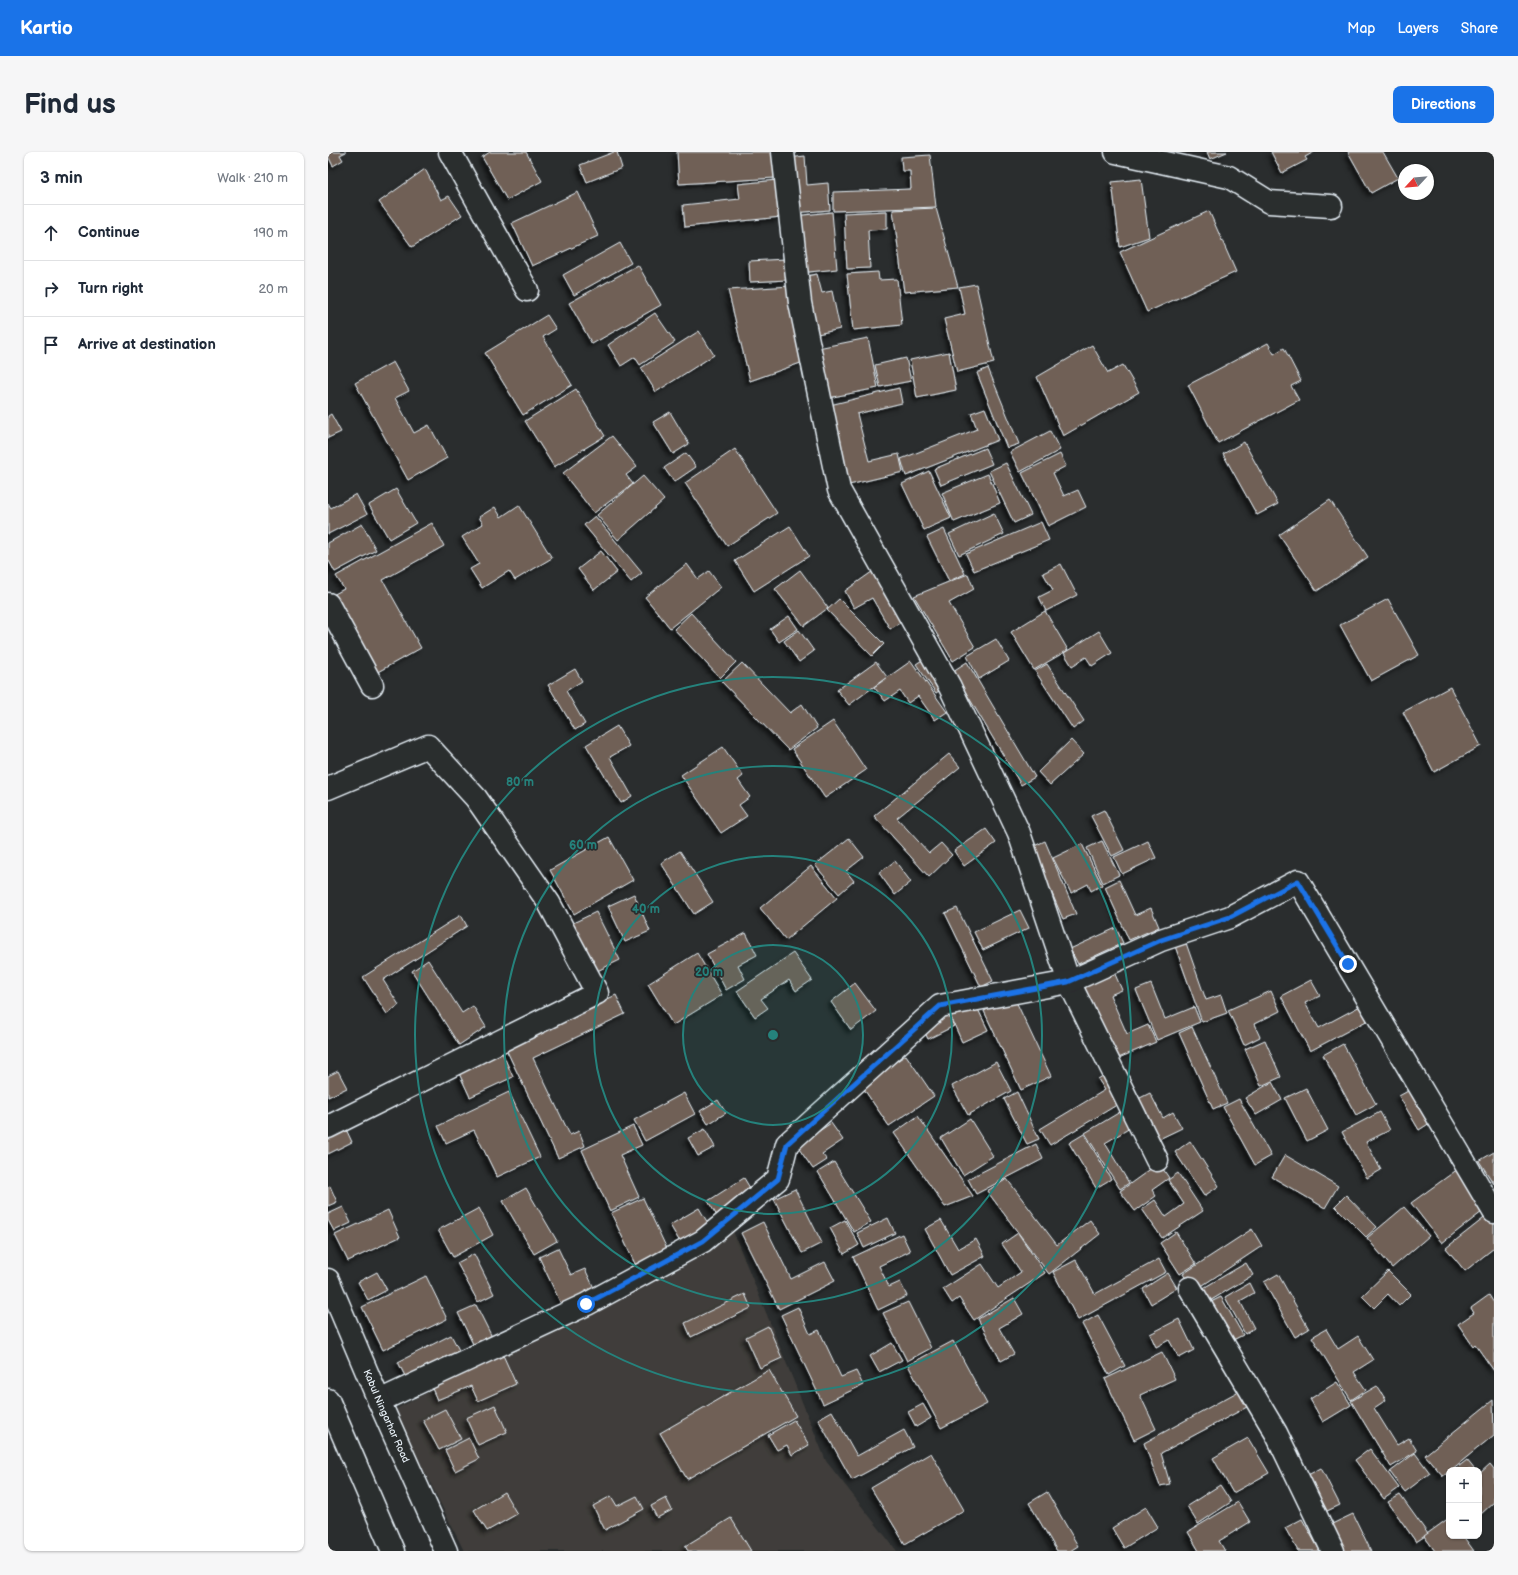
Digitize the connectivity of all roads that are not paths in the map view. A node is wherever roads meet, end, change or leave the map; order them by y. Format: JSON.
{"nodes":[{"id":1,"x":450,"y":152,"type":"edge"},
{"id":2,"x":783,"y":152,"type":"edge"},
{"id":3,"x":1116,"y":152,"type":"edge"},
{"id":4,"x":1331,"y":206,"type":"dead end"},
{"id":5,"x":527,"y":290,"type":"dead end"},
{"id":6,"x":330,"y":613,"type":"edge"},
{"id":7,"x":372,"y":685,"type":"dead end"},
{"id":8,"x":328,"y":788,"type":"edge"},
{"id":9,"x":1068,"y":982,"type":"junction"},
{"id":10,"x":328,"y":1127,"type":"edge"},
{"id":11,"x":1157,"y":1160,"type":"dead end"},
{"id":12,"x":1494,"y":1212,"type":"edge"},
{"id":13,"x":328,"y":1280,"type":"edge"},
{"id":14,"x":1190,"y":1288,"type":"dead end"},
{"id":15,"x":328,"y":1400,"type":"edge"},
{"id":16,"x":379,"y":1401,"type":"junction"},
{"id":17,"x":393,"y":1551,"type":"edge"},
{"id":18,"x":446,"y":1551,"type":"edge"},
{"id":19,"x":1333,"y":1551,"type":"edge"}],
"edges":[{"from":1,"to":5,"type":"main road"},
{"from":2,"to":9,"type":"main road"},
{"from":3,"to":4,"type":"main road"},
{"from":6,"to":7,"type":"main road"},
{"from":8,"to":10,"type":"main road"},
{"from":9,"to":11,"type":"main road"},
{"from":9,"to":12,"type":"main road"},
{"from":9,"to":16,"type":"main road"},
{"from":13,"to":16,"type":"main road","name":"Kabul Ningarhar Road"},
{"from":14,"to":19,"type":"main road"},
{"from":15,"to":17,"type":"main road"},
{"from":16,"to":18,"type":"main road","name":"Kabul Ningarhar Road"}]}
